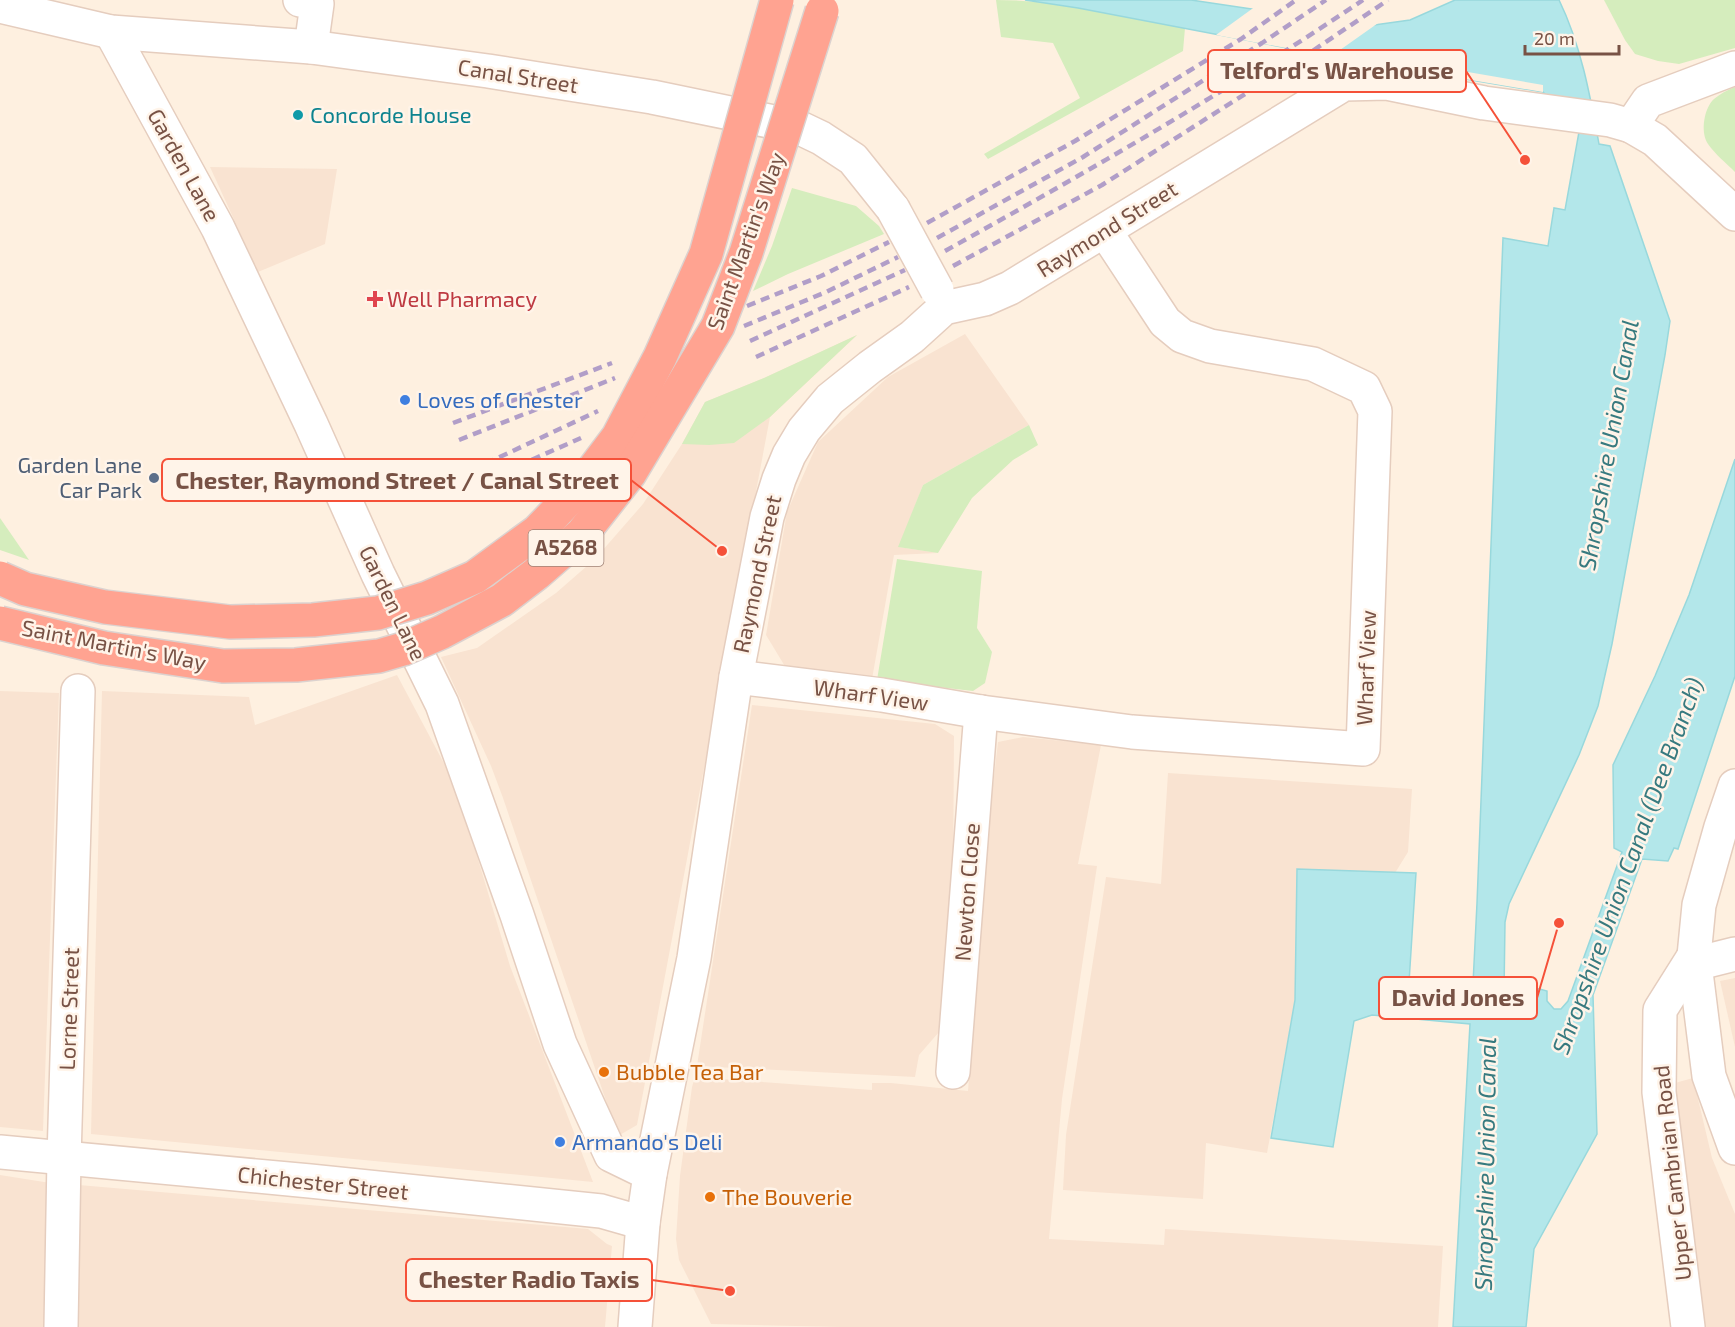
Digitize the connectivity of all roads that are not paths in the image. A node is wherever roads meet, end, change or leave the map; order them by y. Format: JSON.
{"nodes":[{"id":1,"x":300,"y":0,"type":"edge"},
{"id":2,"x":777,"y":0,"type":"edge"},
{"id":3,"x":0,"y":6,"type":"edge"},
{"id":4,"x":822,"y":11,"type":"dead end"},
{"id":5,"x":111,"y":32,"type":"junction"},
{"id":6,"x":310,"y":47,"type":"junction"},
{"id":7,"x":1735,"y":68,"type":"edge"},
{"id":8,"x":1621,"y":123,"type":"junction"},
{"id":9,"x":1735,"y":214,"type":"edge"},
{"id":10,"x":1105,"y":231,"type":"junction"},
{"id":11,"x":940,"y":299,"type":"junction"},
{"id":12,"x":0,"y":578,"type":"edge"},
{"id":13,"x":0,"y":623,"type":"edge"},
{"id":14,"x":736,"y":677,"type":"junction"},
{"id":15,"x":78,"y":691,"type":"dead end"},
{"id":16,"x":981,"y":712,"type":"junction"},
{"id":17,"x":1735,"y":786,"type":"edge"},
{"id":18,"x":1735,"y":954,"type":"edge"},
{"id":19,"x":1695,"y":960,"type":"junction"},
{"id":20,"x":953,"y":1072,"type":"dead end"},
{"id":21,"x":1735,"y":1148,"type":"edge"},
{"id":22,"x":0,"y":1152,"type":"edge"},
{"id":23,"x":64,"y":1158,"type":"junction"},
{"id":24,"x":650,"y":1174,"type":"junction"},
{"id":25,"x":643,"y":1223,"type":"junction"},
{"id":26,"x":643,"y":1325,"type":"edge"},
{"id":27,"x":61,"y":1327,"type":"edge"},
{"id":28,"x":1688,"y":1327,"type":"edge"}],
"edges":[{"from":1,"to":6,"type":"street"},
{"from":2,"to":12,"type":"highway","name":"Saint Martin's Way","number":"A5268","bridge":true},
{"from":3,"to":5,"type":"street","name":"Canal Street"},
{"from":4,"to":13,"type":"highway","name":"Saint Martin's Way","number":"A5268","bridge":true},
{"from":5,"to":6,"type":"street","name":"Canal Street"},
{"from":5,"to":24,"type":"street","name":"Garden Lane"},
{"from":6,"to":11,"type":"street","name":"Canal Street","bridge":true},
{"from":7,"to":8,"type":"street"},
{"from":8,"to":9,"type":"street"},
{"from":8,"to":10,"type":"street","name":"Raymond Street"},
{"from":10,"to":11,"type":"street","name":"Raymond Street"},
{"from":10,"to":16,"type":"street","name":"Wharf View"},
{"from":11,"to":14,"type":"street","name":"Raymond Street"},
{"from":14,"to":16,"type":"street","name":"Wharf View"},
{"from":14,"to":24,"type":"street","name":"Raymond Street"},
{"from":15,"to":23,"type":"street","name":"Lorne Street"},
{"from":16,"to":20,"type":"street","name":"Newton Close"},
{"from":17,"to":19,"type":"street"},
{"from":18,"to":19,"type":"street"},
{"from":19,"to":21,"type":"street"},
{"from":19,"to":28,"type":"street","name":"Upper Cambrian Road"},
{"from":22,"to":23,"type":"street","name":"Chichester Street"},
{"from":23,"to":25,"type":"street","name":"Chichester Street"},
{"from":23,"to":27,"type":"street","name":"Lorne Street"},
{"from":24,"to":25,"type":"street","name":"Raymond Street"},
{"from":25,"to":26,"type":"street","name":"Raymond Street"}]}
